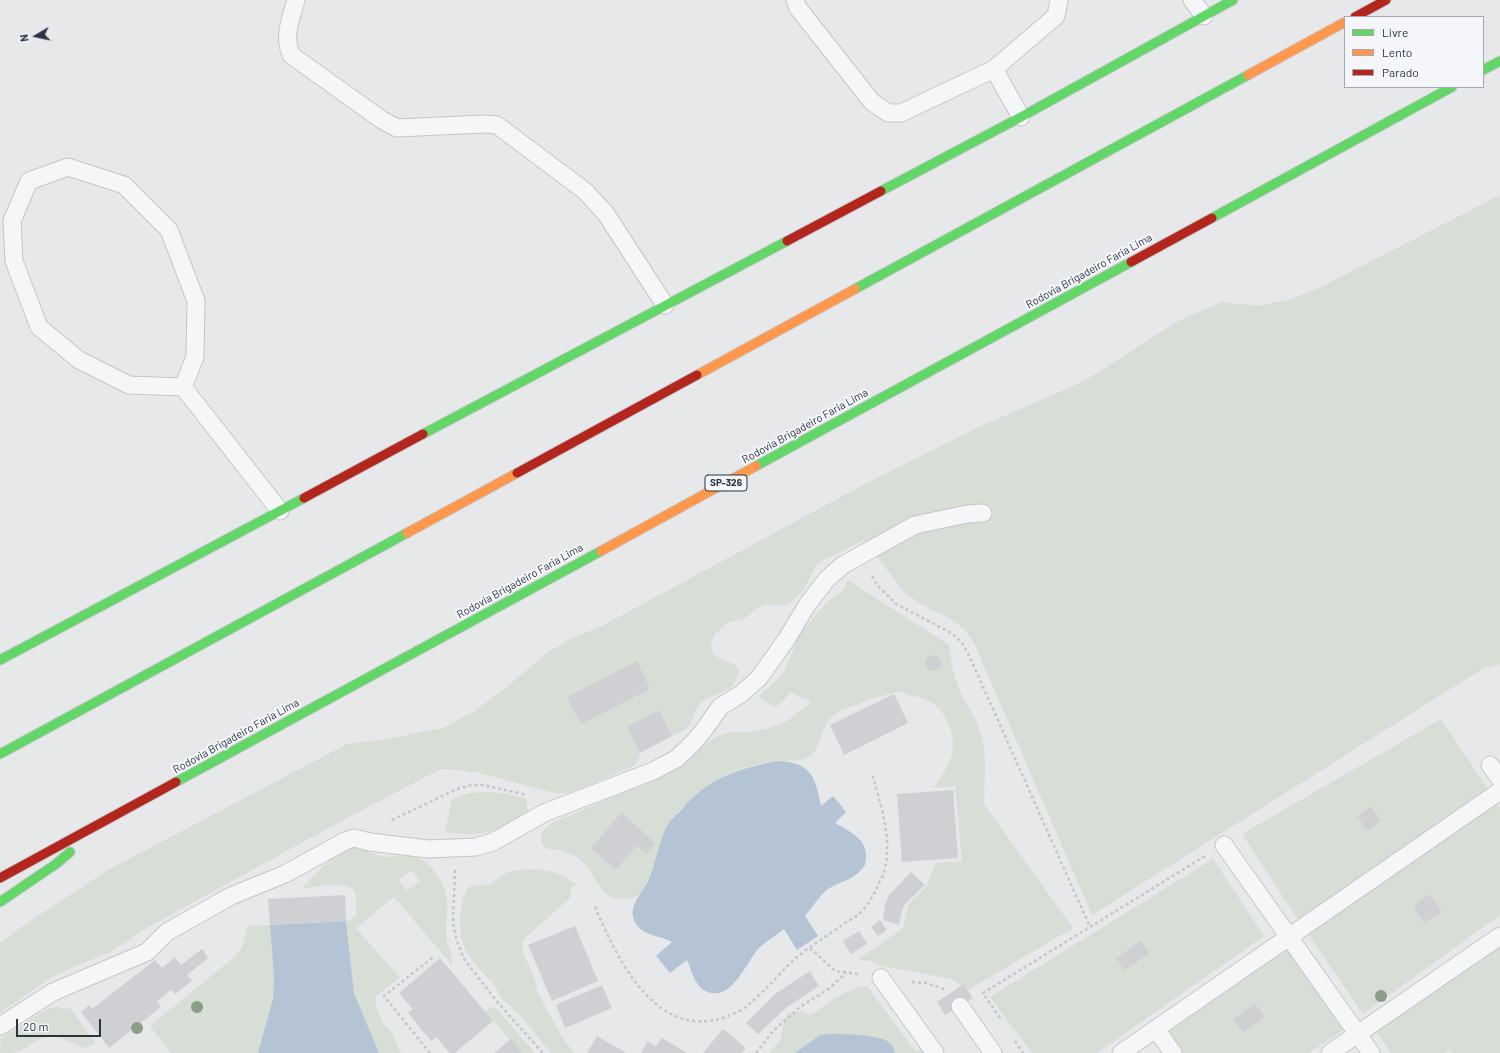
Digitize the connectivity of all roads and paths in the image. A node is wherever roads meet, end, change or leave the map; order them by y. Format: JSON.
{"nodes":[{"id":1,"x":296,"y":0,"type":"edge"},
{"id":2,"x":796,"y":0,"type":"edge"},
{"id":3,"x":1059,"y":0,"type":"edge"},
{"id":4,"x":1192,"y":0,"type":"edge"},
{"id":5,"x":1233,"y":0,"type":"edge"},
{"id":6,"x":1386,"y":0,"type":"edge"},
{"id":7,"x":1204,"y":16,"type":"junction"},
{"id":8,"x":1357,"y":16,"type":"edge"},
{"id":9,"x":1344,"y":23,"type":"edge"},
{"id":10,"x":1500,"y":61,"type":"edge"},
{"id":11,"x":994,"y":69,"type":"junction"},
{"id":12,"x":1484,"y":69,"type":"edge"},
{"id":13,"x":1450,"y":88,"type":"edge"},
{"id":14,"x":1021,"y":117,"type":"junction"},
{"id":15,"x":665,"y":305,"type":"junction"},
{"id":16,"x":183,"y":387,"type":"junction"},
{"id":17,"x":280,"y":511,"type":"junction"},
{"id":18,"x":984,"y":513,"type":"dead end"},
{"id":19,"x":860,"y":557,"type":"junction"},
{"id":20,"x":0,"y":660,"type":"edge"},
{"id":21,"x":0,"y":754,"type":"edge"},
{"id":22,"x":1490,"y":765,"type":"dead end"},
{"id":23,"x":872,"y":774,"type":"dead end"},
{"id":24,"x":1500,"y":779,"type":"edge"},
{"id":25,"x":1500,"y":791,"type":"edge"},
{"id":26,"x":563,"y":805,"type":"junction"},
{"id":27,"x":106,"y":820,"type":"junction"},
{"id":28,"x":388,"y":822,"type":"dead end"},
{"id":29,"x":1224,"y":845,"type":"joint"},
{"id":30,"x":456,"y":848,"type":"junction"},
{"id":31,"x":0,"y":878,"type":"edge"},
{"id":32,"x":0,"y":902,"type":"edge"},
{"id":33,"x":595,"y":907,"type":"dead end"},
{"id":34,"x":1090,"y":926,"type":"junction"},
{"id":35,"x":1500,"y":936,"type":"edge"},
{"id":36,"x":1289,"y":937,"type":"junction"},
{"id":37,"x":433,"y":957,"type":"dead end"},
{"id":38,"x":847,"y":973,"type":"dead end"},
{"id":39,"x":881,"y":978,"type":"dead end"},
{"id":40,"x":640,"y":994,"type":"dead end"},
{"id":41,"x":960,"y":1006,"type":"dead end"},
{"id":42,"x":1001,"y":1020,"type":"dead end"},
{"id":43,"x":723,"y":1021,"type":"dead end"},
{"id":44,"x":0,"y":1026,"type":"edge"},
{"id":45,"x":1156,"y":1029,"type":"junction"},
{"id":46,"x":1358,"y":1034,"type":"junction"},
{"id":47,"x":1014,"y":1040,"type":"dead end"},
{"id":48,"x":430,"y":1053,"type":"edge"},
{"id":49,"x":543,"y":1053,"type":"edge"},
{"id":50,"x":756,"y":1053,"type":"edge"},
{"id":51,"x":935,"y":1053,"type":"edge"},
{"id":52,"x":993,"y":1053,"type":"edge"},
{"id":53,"x":1023,"y":1053,"type":"edge"},
{"id":54,"x":1121,"y":1053,"type":"edge"},
{"id":55,"x":1172,"y":1053,"type":"edge"},
{"id":56,"x":1330,"y":1053,"type":"edge"},
{"id":57,"x":1371,"y":1053,"type":"edge"}],
"edges":[{"from":1,"to":15,"type":"lane"},
{"from":2,"to":11,"type":"lane"},
{"from":3,"to":11,"type":"lane"},
{"from":4,"to":7,"type":"lane"},
{"from":5,"to":7,"type":"main road"},
{"from":6,"to":8,"type":"main road"},
{"from":7,"to":14,"type":"main road"},
{"from":9,"to":21,"type":"main road"},
{"from":10,"to":12,"type":"main road"},
{"from":11,"to":14,"type":"lane"},
{"from":13,"to":27,"type":"main road","name":"Rodovia Brigadeiro Faria Lima","number":"SP-326"},
{"from":14,"to":15,"type":"main road"},
{"from":15,"to":17,"type":"main road"},
{"from":16,"to":16,"type":"lane"},
{"from":16,"to":17,"type":"lane"},
{"from":17,"to":20,"type":"main road"},
{"from":18,"to":19,"type":"lane"},
{"from":19,"to":26,"type":"lane"},
{"from":19,"to":34,"type":"path"},
{"from":22,"to":24,"type":"lane"},
{"from":23,"to":43,"type":"path"},
{"from":25,"to":36,"type":"lane"},
{"from":26,"to":28,"type":"path"},
{"from":26,"to":30,"type":"lane"},
{"from":27,"to":31,"type":"main road","name":"Rodovia Brigadeiro Faria Lima","number":"SP-326"},
{"from":27,"to":32,"type":"main road"},
{"from":29,"to":34,"type":"path"},
{"from":29,"to":36,"type":"lane"},
{"from":30,"to":44,"type":"lane"},
{"from":30,"to":49,"type":"path"},
{"from":33,"to":40,"type":"path"},
{"from":34,"to":42,"type":"path"},
{"from":35,"to":46,"type":"lane"},
{"from":36,"to":45,"type":"lane"},
{"from":36,"to":46,"type":"lane"},
{"from":37,"to":48,"type":"path"},
{"from":38,"to":50,"type":"path"},
{"from":39,"to":51,"type":"lane"},
{"from":41,"to":52,"type":"lane"},
{"from":45,"to":54,"type":"lane"},
{"from":45,"to":55,"type":"lane"},
{"from":46,"to":56,"type":"lane"},
{"from":46,"to":57,"type":"lane"},
{"from":47,"to":53,"type":"path"}]}
